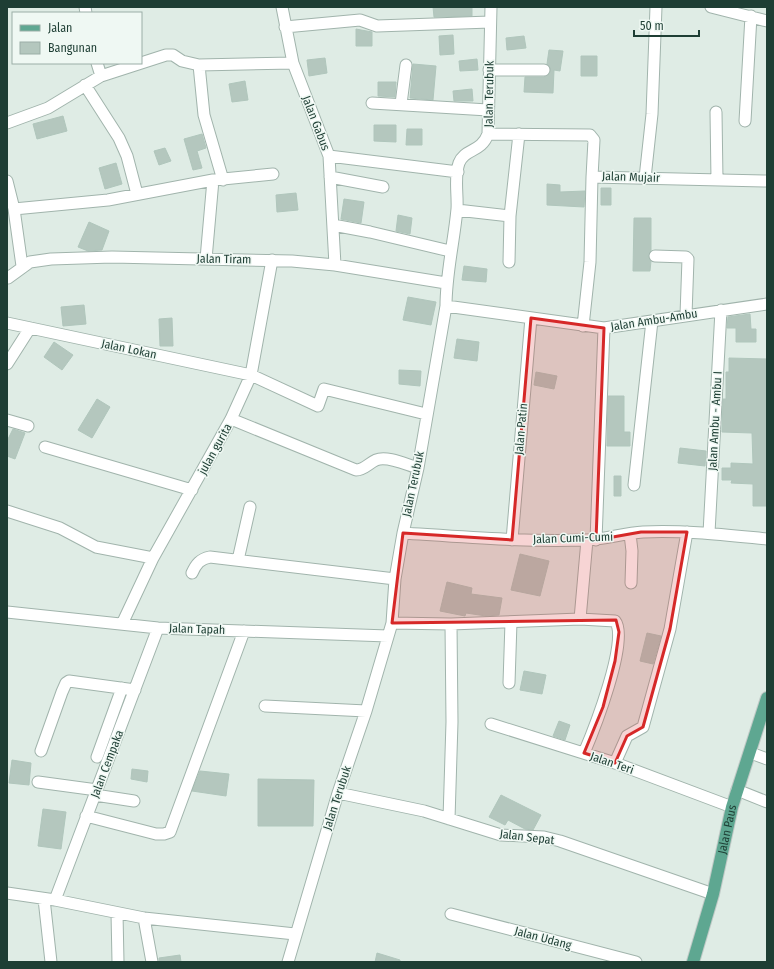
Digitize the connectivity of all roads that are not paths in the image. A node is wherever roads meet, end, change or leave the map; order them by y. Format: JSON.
{"nodes":[{"id":1,"x":282,"y":7,"type":"edge"},
{"id":2,"x":491,"y":7,"type":"edge"},
{"id":3,"x":656,"y":7,"type":"edge"},
{"id":4,"x":711,"y":7,"type":"edge"},
{"id":5,"x":751,"y":16,"type":"junction"},
{"id":6,"x":767,"y":21,"type":"edge"},
{"id":7,"x":490,"y":22,"type":"junction"},
{"id":8,"x":285,"y":27,"type":"junction"},
{"id":9,"x":142,"y":63,"type":"edge"},
{"id":10,"x":293,"y":63,"type":"junction"},
{"id":11,"x":98,"y":64,"type":"edge"},
{"id":12,"x":139,"y":64,"type":"edge"},
{"id":13,"x":199,"y":65,"type":"junction"},
{"id":14,"x":406,"y":65,"type":"dead end"},
{"id":15,"x":489,"y":70,"type":"junction"},
{"id":16,"x":544,"y":70,"type":"dead end"},
{"id":17,"x":100,"y":76,"type":"junction"},
{"id":18,"x":85,"y":85,"type":"junction"},
{"id":19,"x":372,"y":102,"type":"dead end"},
{"id":20,"x":401,"y":104,"type":"junction"},
{"id":21,"x":488,"y":110,"type":"junction"},
{"id":22,"x":716,"y":112,"type":"dead end"},
{"id":23,"x":745,"y":121,"type":"dead end"},
{"id":24,"x":7,"y":123,"type":"edge"},
{"id":25,"x":488,"y":134,"type":"junction"},
{"id":26,"x":519,"y":134,"type":"junction"},
{"id":27,"x":329,"y":156,"type":"junction"},
{"id":28,"x":458,"y":172,"type":"junction"},
{"id":29,"x":273,"y":174,"type":"dead end"},
{"id":30,"x":330,"y":177,"type":"junction"},
{"id":31,"x":592,"y":177,"type":"junction"},
{"id":32,"x":645,"y":178,"type":"junction"},
{"id":33,"x":218,"y":180,"type":"junction"},
{"id":34,"x":717,"y":180,"type":"junction"},
{"id":35,"x":7,"y":181,"type":"edge"},
{"id":36,"x":767,"y":181,"type":"edge"},
{"id":37,"x":383,"y":187,"type":"dead end"},
{"id":38,"x":137,"y":194,"type":"junction"},
{"id":39,"x":14,"y":209,"type":"junction"},
{"id":40,"x":457,"y":210,"type":"junction"},
{"id":41,"x":510,"y":216,"type":"junction"},
{"id":42,"x":333,"y":226,"type":"junction"},
{"id":43,"x":450,"y":251,"type":"junction"},
{"id":44,"x":654,"y":256,"type":"dead end"},
{"id":45,"x":206,"y":259,"type":"junction"},
{"id":46,"x":272,"y":260,"type":"junction"},
{"id":47,"x":509,"y":262,"type":"dead end"},
{"id":48,"x":334,"y":265,"type":"junction"},
{"id":49,"x":22,"y":266,"type":"junction"},
{"id":50,"x":7,"y":278,"type":"edge"},
{"id":51,"x":446,"y":283,"type":"junction"},
{"id":52,"x":767,"y":304,"type":"edge"},
{"id":53,"x":446,"y":306,"type":"junction"},
{"id":54,"x":721,"y":310,"type":"junction"},
{"id":55,"x":686,"y":315,"type":"junction"},
{"id":56,"x":531,"y":318,"type":"junction"},
{"id":57,"x":652,"y":321,"type":"junction"},
{"id":58,"x":7,"y":323,"type":"edge"},
{"id":59,"x":583,"y":326,"type":"junction"},
{"id":60,"x":30,"y":328,"type":"junction"},
{"id":61,"x":604,"y":328,"type":"junction"},
{"id":62,"x":7,"y":364,"type":"edge"},
{"id":63,"x":251,"y":374,"type":"junction"},
{"id":64,"x":426,"y":414,"type":"junction"},
{"id":65,"x":232,"y":419,"type":"junction"},
{"id":66,"x":7,"y":420,"type":"edge"},
{"id":67,"x":28,"y":426,"type":"dead end"},
{"id":68,"x":45,"y":447,"type":"dead end"},
{"id":69,"x":418,"y":468,"type":"junction"},
{"id":70,"x":634,"y":485,"type":"dead end"},
{"id":71,"x":192,"y":490,"type":"junction"},
{"id":72,"x":250,"y":507,"type":"dead end"},
{"id":73,"x":7,"y":511,"type":"edge"},
{"id":74,"x":688,"y":532,"type":"junction"},
{"id":75,"x":403,"y":533,"type":"junction"},
{"id":76,"x":709,"y":533,"type":"junction"},
{"id":77,"x":630,"y":534,"type":"junction"},
{"id":78,"x":767,"y":539,"type":"edge"},
{"id":79,"x":512,"y":540,"type":"junction"},
{"id":80,"x":591,"y":540,"type":"junction"},
{"id":81,"x":153,"y":558,"type":"junction"},
{"id":82,"x":238,"y":560,"type":"junction"},
{"id":83,"x":192,"y":573,"type":"dead end"},
{"id":84,"x":395,"y":579,"type":"junction"},
{"id":85,"x":632,"y":583,"type":"dead end"},
{"id":86,"x":7,"y":612,"type":"edge"},
{"id":87,"x":580,"y":619,"type":"junction"},
{"id":88,"x":511,"y":622,"type":"junction"},
{"id":89,"x":392,"y":623,"type":"junction"},
{"id":90,"x":122,"y":624,"type":"junction"},
{"id":91,"x":451,"y":624,"type":"junction"},
{"id":92,"x":158,"y":628,"type":"junction"},
{"id":93,"x":244,"y":631,"type":"junction"},
{"id":94,"x":388,"y":636,"type":"junction"},
{"id":95,"x":509,"y":683,"type":"dead end"},
{"id":96,"x":122,"y":688,"type":"junction"},
{"id":97,"x":135,"y":690,"type":"junction"},
{"id":98,"x":767,"y":698,"type":"edge"},
{"id":99,"x":265,"y":706,"type":"dead end"},
{"id":100,"x":366,"y":711,"type":"junction"},
{"id":101,"x":490,"y":724,"type":"dead end"},
{"id":102,"x":114,"y":729,"type":"junction"},
{"id":103,"x":41,"y":751,"type":"dead end"},
{"id":104,"x":584,"y":753,"type":"junction"},
{"id":105,"x":751,"y":753,"type":"junction"},
{"id":106,"x":97,"y":757,"type":"dead end"},
{"id":107,"x":767,"y":759,"type":"edge"},
{"id":108,"x":615,"y":764,"type":"junction"},
{"id":109,"x":38,"y":782,"type":"dead end"},
{"id":110,"x":737,"y":790,"type":"junction"},
{"id":111,"x":96,"y":793,"type":"junction"},
{"id":112,"x":338,"y":793,"type":"junction"},
{"id":113,"x":134,"y":801,"type":"dead end"},
{"id":114,"x":767,"y":802,"type":"edge"},
{"id":115,"x":732,"y":807,"type":"junction"},
{"id":116,"x":86,"y":816,"type":"junction"},
{"id":117,"x":448,"y":819,"type":"junction"},
{"id":118,"x":7,"y":893,"type":"edge"},
{"id":119,"x":713,"y":894,"type":"junction"},
{"id":120,"x":49,"y":899,"type":"junction"},
{"id":121,"x":117,"y":913,"type":"junction"},
{"id":122,"x":451,"y":914,"type":"dead end"},
{"id":123,"x":144,"y":918,"type":"junction"},
{"id":124,"x":295,"y":934,"type":"junction"},
{"id":125,"x":51,"y":962,"type":"edge"},
{"id":126,"x":118,"y":962,"type":"edge"},
{"id":127,"x":152,"y":962,"type":"edge"},
{"id":128,"x":288,"y":962,"type":"edge"},
{"id":129,"x":636,"y":962,"type":"edge"},
{"id":130,"x":694,"y":962,"type":"edge"}],
"edges":[{"from":1,"to":8,"type":"street","name":"Jalan Gabus"},
{"from":2,"to":7,"type":"street","name":"Jalan Terubuk"},
{"from":3,"to":32,"type":"street"},
{"from":4,"to":5,"type":"street"},
{"from":5,"to":6,"type":"street"},
{"from":5,"to":23,"type":"street"},
{"from":7,"to":8,"type":"street"},
{"from":7,"to":15,"type":"street","name":"Jalan Terubuk"},
{"from":8,"to":10,"type":"street","name":"Jalan Gabus"},
{"from":9,"to":13,"type":"street"},
{"from":10,"to":13,"type":"street"},
{"from":10,"to":27,"type":"street","name":"Jalan Gabus"},
{"from":11,"to":17,"type":"street"},
{"from":12,"to":17,"type":"street"},
{"from":13,"to":33,"type":"street"},
{"from":14,"to":20,"type":"street"},
{"from":15,"to":16,"type":"street"},
{"from":15,"to":21,"type":"street","name":"Jalan Terubuk"},
{"from":17,"to":18,"type":"street"},
{"from":18,"to":24,"type":"street"},
{"from":18,"to":38,"type":"street"},
{"from":19,"to":20,"type":"street"},
{"from":20,"to":21,"type":"street"},
{"from":21,"to":25,"type":"street","name":"Jalan Terubuk"},
{"from":22,"to":34,"type":"street"},
{"from":25,"to":26,"type":"street","name":"Jalan Mujair"},
{"from":25,"to":28,"type":"street","name":"Jalan Terubuk"},
{"from":26,"to":31,"type":"street","name":"Jalan Mujair"},
{"from":26,"to":41,"type":"street"},
{"from":27,"to":28,"type":"street"},
{"from":27,"to":30,"type":"street","name":"Jalan Gabus"},
{"from":28,"to":40,"type":"street","name":"Jalan Terubuk"},
{"from":29,"to":33,"type":"street"},
{"from":30,"to":37,"type":"street"},
{"from":30,"to":42,"type":"street","name":"Jalan Gabus"},
{"from":31,"to":32,"type":"street","name":"Jalan Mujair"},
{"from":31,"to":59,"type":"street"},
{"from":32,"to":34,"type":"street","name":"Jalan Mujair"},
{"from":33,"to":38,"type":"street"},
{"from":33,"to":45,"type":"street"},
{"from":34,"to":36,"type":"street","name":"Jalan Mujair"},
{"from":35,"to":39,"type":"street"},
{"from":38,"to":39,"type":"street"},
{"from":39,"to":49,"type":"street"},
{"from":40,"to":41,"type":"street"},
{"from":40,"to":43,"type":"street","name":"Jalan Terubuk"},
{"from":41,"to":47,"type":"street"},
{"from":42,"to":43,"type":"street"},
{"from":42,"to":48,"type":"street","name":"Jalan Gabus"},
{"from":43,"to":51,"type":"street","name":"Jalan Terubuk"},
{"from":44,"to":55,"type":"street"},
{"from":45,"to":46,"type":"street","name":"Jalan Tiram"},
{"from":45,"to":49,"type":"street","name":"Jalan Tiram"},
{"from":46,"to":48,"type":"street","name":"Jalan Tiram"},
{"from":46,"to":63,"type":"street","name":"julan gurita"},
{"from":48,"to":51,"type":"street","name":"Jalan Tiram"},
{"from":49,"to":50,"type":"street","name":"Jalan Tiram"},
{"from":51,"to":53,"type":"street","name":"Jalan Terubuk"},
{"from":52,"to":54,"type":"street","name":"Jalan Ambu-Ambu"},
{"from":53,"to":56,"type":"street","name":"Jalan Ambu-Ambu"},
{"from":53,"to":64,"type":"street","name":"Jalan Terubuk"},
{"from":54,"to":55,"type":"street","name":"Jalan Ambu-Ambu"},
{"from":54,"to":76,"type":"street","name":"Jalan Ambu - Ambu I"},
{"from":55,"to":57,"type":"street","name":"Jalan Ambu-Ambu"},
{"from":56,"to":59,"type":"street","name":"Jalan Ambu-Ambu"},
{"from":56,"to":79,"type":"street","name":"Jalan Patin"},
{"from":57,"to":61,"type":"street","name":"Jalan Ambu-Ambu"},
{"from":57,"to":70,"type":"street"},
{"from":58,"to":60,"type":"street","name":"Jalan Lokan"},
{"from":59,"to":61,"type":"street","name":"Jalan Ambu-Ambu"},
{"from":60,"to":62,"type":"street"},
{"from":60,"to":63,"type":"street","name":"Jalan Lokan"},
{"from":61,"to":80,"type":"street"},
{"from":63,"to":64,"type":"street","name":"Jalan Lokan"},
{"from":63,"to":65,"type":"street","name":"julan gurita"},
{"from":64,"to":69,"type":"street","name":"Jalan Terubuk"},
{"from":65,"to":69,"type":"street"},
{"from":65,"to":71,"type":"street","name":"julan gurita"},
{"from":66,"to":67,"type":"street"},
{"from":68,"to":71,"type":"street"},
{"from":69,"to":75,"type":"street","name":"Jalan Terubuk"},
{"from":71,"to":81,"type":"street","name":"julan gurita"},
{"from":72,"to":82,"type":"street"},
{"from":73,"to":81,"type":"street"},
{"from":74,"to":76,"type":"street","name":"Jalan Cumi-Cumi"},
{"from":74,"to":77,"type":"street","name":"Jalan Cumi-Cumi"},
{"from":74,"to":108,"type":"street"},
{"from":75,"to":79,"type":"street","name":"Jalan Cumi-Cumi"},
{"from":75,"to":84,"type":"street","name":"Jalan Terubuk"},
{"from":76,"to":78,"type":"street","name":"Jalan Cumi-Cumi"},
{"from":77,"to":80,"type":"street","name":"Jalan Cumi-Cumi"},
{"from":77,"to":85,"type":"street"},
{"from":79,"to":80,"type":"street","name":"Jalan Cumi-Cumi"},
{"from":80,"to":87,"type":"street"},
{"from":81,"to":90,"type":"street","name":"julan gurita"},
{"from":82,"to":83,"type":"street"},
{"from":82,"to":84,"type":"street"},
{"from":84,"to":89,"type":"street","name":"Jalan Terubuk"},
{"from":86,"to":90,"type":"street","name":"Jalan Tapah"},
{"from":87,"to":88,"type":"street"},
{"from":87,"to":104,"type":"street"},
{"from":88,"to":91,"type":"street"},
{"from":88,"to":95,"type":"street"},
{"from":89,"to":91,"type":"street"},
{"from":89,"to":94,"type":"street","name":"Jalan Terubuk"},
{"from":90,"to":92,"type":"street","name":"Jalan Tapah"},
{"from":91,"to":117,"type":"street"},
{"from":92,"to":93,"type":"street","name":"Jalan Tapah"},
{"from":92,"to":97,"type":"street","name":"Jalan Cempaka"},
{"from":93,"to":94,"type":"street","name":"Jalan Tapah"},
{"from":93,"to":116,"type":"street"},
{"from":94,"to":100,"type":"street","name":"Jalan Terubuk"},
{"from":96,"to":97,"type":"street"},
{"from":96,"to":102,"type":"street"},
{"from":96,"to":103,"type":"street"},
{"from":97,"to":102,"type":"street","name":"Jalan Cempaka"},
{"from":98,"to":105,"type":"main road","name":"Jalan Paus"},
{"from":99,"to":100,"type":"street"},
{"from":100,"to":112,"type":"street","name":"Jalan Terubuk"},
{"from":101,"to":104,"type":"street","name":"Jalan Teri"},
{"from":102,"to":106,"type":"street"},
{"from":102,"to":111,"type":"street","name":"Jalan Cempaka"},
{"from":104,"to":108,"type":"street","name":"Jalan Teri"},
{"from":105,"to":107,"type":"street"},
{"from":105,"to":110,"type":"main road","name":"Jalan Paus"},
{"from":108,"to":115,"type":"street","name":"Jalan Teri"},
{"from":109,"to":111,"type":"street"},
{"from":110,"to":114,"type":"street"},
{"from":110,"to":115,"type":"main road","name":"Jalan Paus"},
{"from":111,"to":113,"type":"street"},
{"from":111,"to":116,"type":"street","name":"Jalan Cempaka"},
{"from":112,"to":117,"type":"street","name":"Jalan Sepat"},
{"from":112,"to":124,"type":"street","name":"Jalan Terubuk"},
{"from":115,"to":119,"type":"main road","name":"Jalan Paus"},
{"from":116,"to":120,"type":"street","name":"Jalan Cempaka"},
{"from":117,"to":119,"type":"street","name":"Jalan Sepat"},
{"from":118,"to":120,"type":"street"},
{"from":119,"to":130,"type":"main road","name":"Jalan Paus"},
{"from":120,"to":121,"type":"street"},
{"from":120,"to":125,"type":"street"},
{"from":121,"to":123,"type":"street"},
{"from":121,"to":126,"type":"street"},
{"from":122,"to":129,"type":"street","name":"Jalan Udang"},
{"from":123,"to":124,"type":"street"},
{"from":123,"to":127,"type":"street"},
{"from":124,"to":128,"type":"street","name":"Jalan Terubuk"}]}
